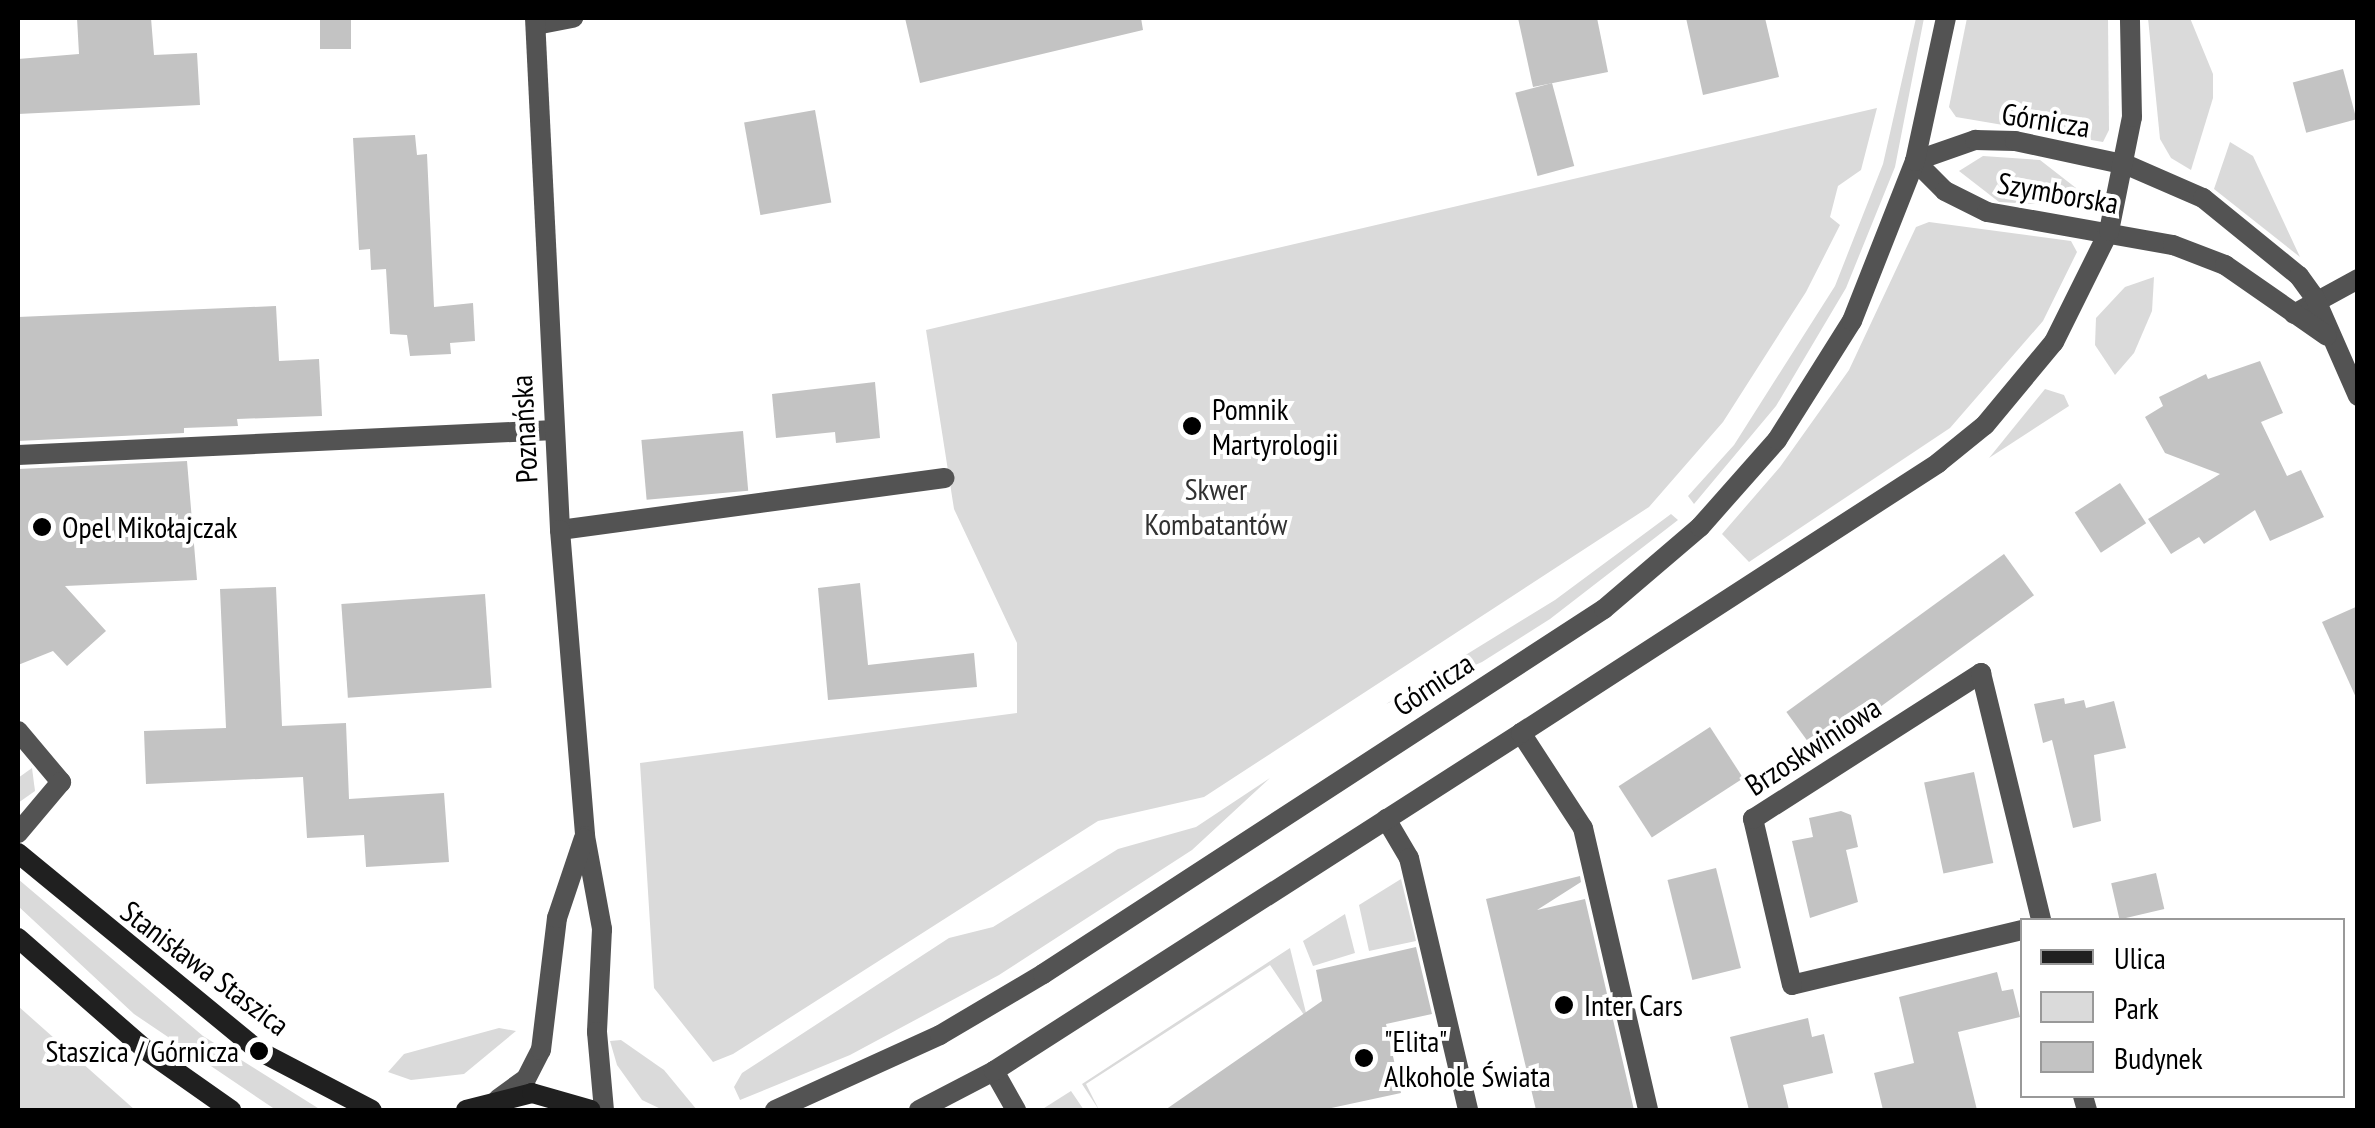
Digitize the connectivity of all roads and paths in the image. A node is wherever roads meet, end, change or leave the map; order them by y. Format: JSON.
{"nodes":[{"id":1,"x":573,"y":18,"type":"edge"},
{"id":2,"x":1946,"y":18,"type":"edge"},
{"id":3,"x":2130,"y":18,"type":"edge"},
{"id":4,"x":536,"y":21,"type":"edge"},
{"id":5,"x":1916,"y":160,"type":"junction"},
{"id":6,"x":2127,"y":165,"type":"junction"},
{"id":7,"x":2109,"y":231,"type":"junction"},
{"id":8,"x":2358,"y":279,"type":"edge"},
{"id":9,"x":2315,"y":298,"type":"junction"},
{"id":10,"x":2294,"y":314,"type":"junction"},
{"id":11,"x":2327,"y":336,"type":"junction"},
{"id":12,"x":2358,"y":396,"type":"edge"},
{"id":13,"x":554,"y":430,"type":"junction"},
{"id":14,"x":18,"y":455,"type":"edge"},
{"id":15,"x":945,"y":478,"type":"dead end"},
{"id":16,"x":560,"y":530,"type":"junction"},
{"id":17,"x":18,"y":731,"type":"edge"},
{"id":18,"x":1521,"y":733,"type":"junction"},
{"id":19,"x":1386,"y":819,"type":"junction"},
{"id":20,"x":18,"y":833,"type":"edge"},
{"id":21,"x":585,"y":836,"type":"junction"},
{"id":22,"x":18,"y":852,"type":"edge"},
{"id":23,"x":2041,"y":918,"type":"edge"},
{"id":24,"x":2020,"y":930,"type":"edge"},
{"id":25,"x":20,"y":943,"type":"edge"},
{"id":26,"x":994,"y":1070,"type":"junction"},
{"id":27,"x":498,"y":1098,"type":"junction"},
{"id":28,"x":231,"y":1110,"type":"edge"},
{"id":29,"x":372,"y":1110,"type":"edge"},
{"id":30,"x":466,"y":1110,"type":"edge"},
{"id":31,"x":592,"y":1110,"type":"edge"},
{"id":32,"x":604,"y":1110,"type":"edge"},
{"id":33,"x":775,"y":1110,"type":"edge"},
{"id":34,"x":918,"y":1110,"type":"edge"},
{"id":35,"x":1016,"y":1110,"type":"edge"},
{"id":36,"x":1468,"y":1110,"type":"edge"},
{"id":37,"x":1648,"y":1110,"type":"edge"}],
"edges":[{"from":1,"to":4,"type":"street"},
{"from":2,"to":5,"type":"street"},
{"from":3,"to":6,"type":"street","name":"Szymborska"},
{"from":4,"to":13,"type":"street","name":"Poznańska"},
{"from":5,"to":6,"type":"street","name":"Górnicza"},
{"from":5,"to":7,"type":"street","name":"Szymborska"},
{"from":5,"to":33,"type":"street","name":"Górnicza"},
{"from":6,"to":7,"type":"street","name":"Górnicza"},
{"from":6,"to":9,"type":"street","name":"Szymborska"},
{"from":7,"to":10,"type":"street","name":"Szymborska"},
{"from":7,"to":18,"type":"street","name":"Górnicza"},
{"from":8,"to":9,"type":"street"},
{"from":9,"to":10,"type":"street"},
{"from":9,"to":11,"type":"street","name":"Szymborska"},
{"from":10,"to":11,"type":"street","name":"Szymborska"},
{"from":11,"to":12,"type":"street","name":"Szymborska"},
{"from":13,"to":14,"type":"street"},
{"from":13,"to":16,"type":"street","name":"Poznańska"},
{"from":15,"to":16,"type":"street"},
{"from":16,"to":21,"type":"street","name":"Poznańska"},
{"from":17,"to":20,"type":"street"},
{"from":18,"to":19,"type":"street","name":"Górnicza"},
{"from":18,"to":37,"type":"street"},
{"from":19,"to":26,"type":"street","name":"Górnicza"},
{"from":19,"to":36,"type":"street"},
{"from":21,"to":27,"type":"street","name":"Poznańska"},
{"from":21,"to":32,"type":"street","name":"Poznańska"},
{"from":22,"to":29,"type":"main road","name":"Stanisława Staszica"},
{"from":23,"to":24,"type":"street","name":"Brzoskwiniowa"},
{"from":25,"to":28,"type":"main road"},
{"from":26,"to":34,"type":"street","name":"Górnicza"},
{"from":26,"to":35,"type":"street"},
{"from":27,"to":30,"type":"main road"},
{"from":27,"to":31,"type":"main road"}]}
